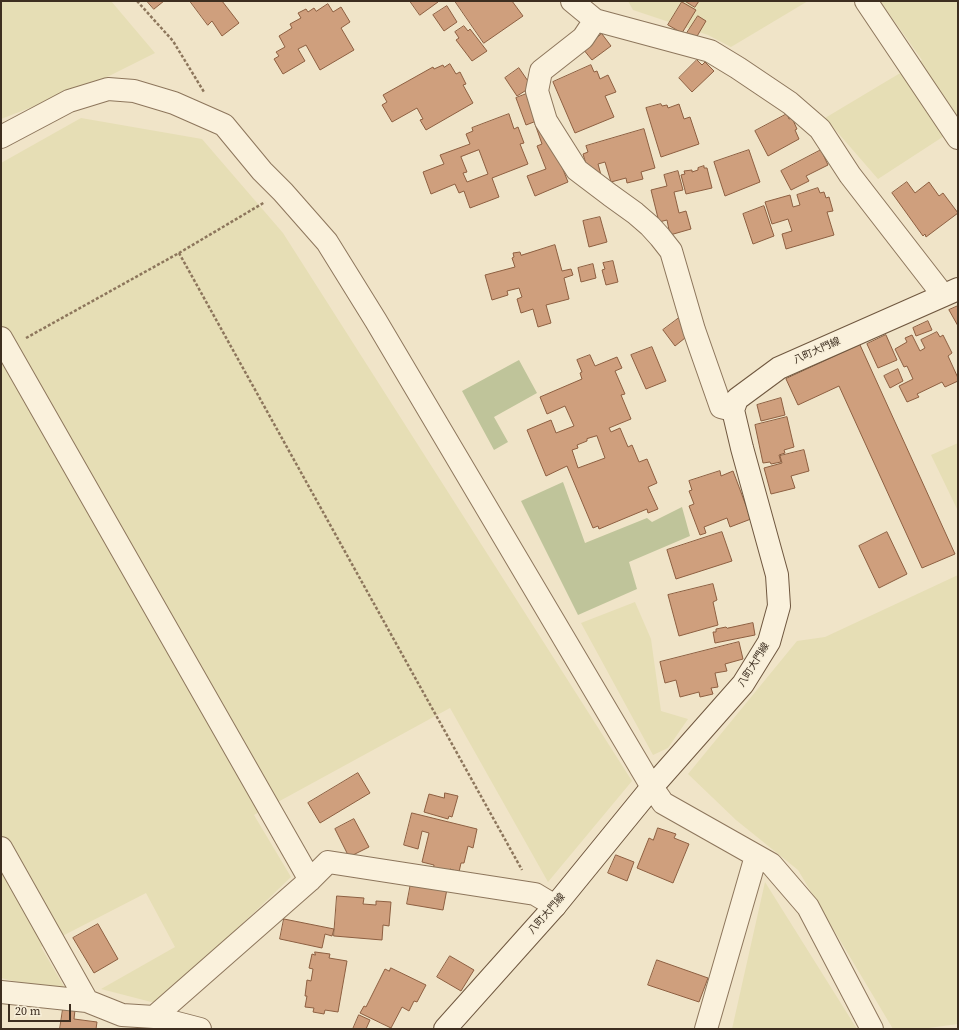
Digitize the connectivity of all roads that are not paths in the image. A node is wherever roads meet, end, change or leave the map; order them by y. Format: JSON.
{"nodes":[{"id":1,"x":572,"y":1,"type":"edge"},
{"id":2,"x":866,"y":1,"type":"edge"},
{"id":3,"x":595,"y":20,"type":"junction"},
{"id":4,"x":1,"y":137,"type":"edge"},
{"id":5,"x":958,"y":138,"type":"edge"},
{"id":6,"x":950,"y":292,"type":"edge"},
{"id":7,"x":4,"y":344,"type":"edge"},
{"id":8,"x":733,"y":410,"type":"junction"},
{"id":9,"x":652,"y":787,"type":"junction"},
{"id":10,"x":1,"y":848,"type":"edge"},
{"id":11,"x":756,"y":856,"type":"junction"},
{"id":12,"x":310,"y":880,"type":"junction"},
{"id":13,"x":555,"y":906,"type":"junction"},
{"id":14,"x":1,"y":992,"type":"edge"},
{"id":15,"x":87,"y":1001,"type":"junction"},
{"id":16,"x":154,"y":1017,"type":"junction"},
{"id":17,"x":120,"y":1022,"type":"edge"},
{"id":18,"x":200,"y":1029,"type":"edge"},
{"id":19,"x":445,"y":1029,"type":"edge"},
{"id":20,"x":706,"y":1029,"type":"edge"},
{"id":21,"x":872,"y":1029,"type":"edge"}],
"edges":[{"from":1,"to":3,"type":"street"},
{"from":2,"to":5,"type":"street"},
{"from":3,"to":6,"type":"street"},
{"from":3,"to":8,"type":"street"},
{"from":4,"to":9,"type":"street"},
{"from":6,"to":8,"type":"street","name":"八町大門線"},
{"from":7,"to":12,"type":"street"},
{"from":8,"to":9,"type":"street","name":"八町大門線"},
{"from":9,"to":11,"type":"street"},
{"from":9,"to":13,"type":"street","name":"八町大門線"},
{"from":10,"to":15,"type":"street"},
{"from":11,"to":20,"type":"street"},
{"from":11,"to":21,"type":"street"},
{"from":12,"to":13,"type":"street"},
{"from":12,"to":16,"type":"street"},
{"from":13,"to":19,"type":"street","name":"八町大門線"},
{"from":14,"to":15,"type":"street"},
{"from":15,"to":17,"type":"street"},
{"from":16,"to":17,"type":"street"},
{"from":16,"to":18,"type":"street"}]}
